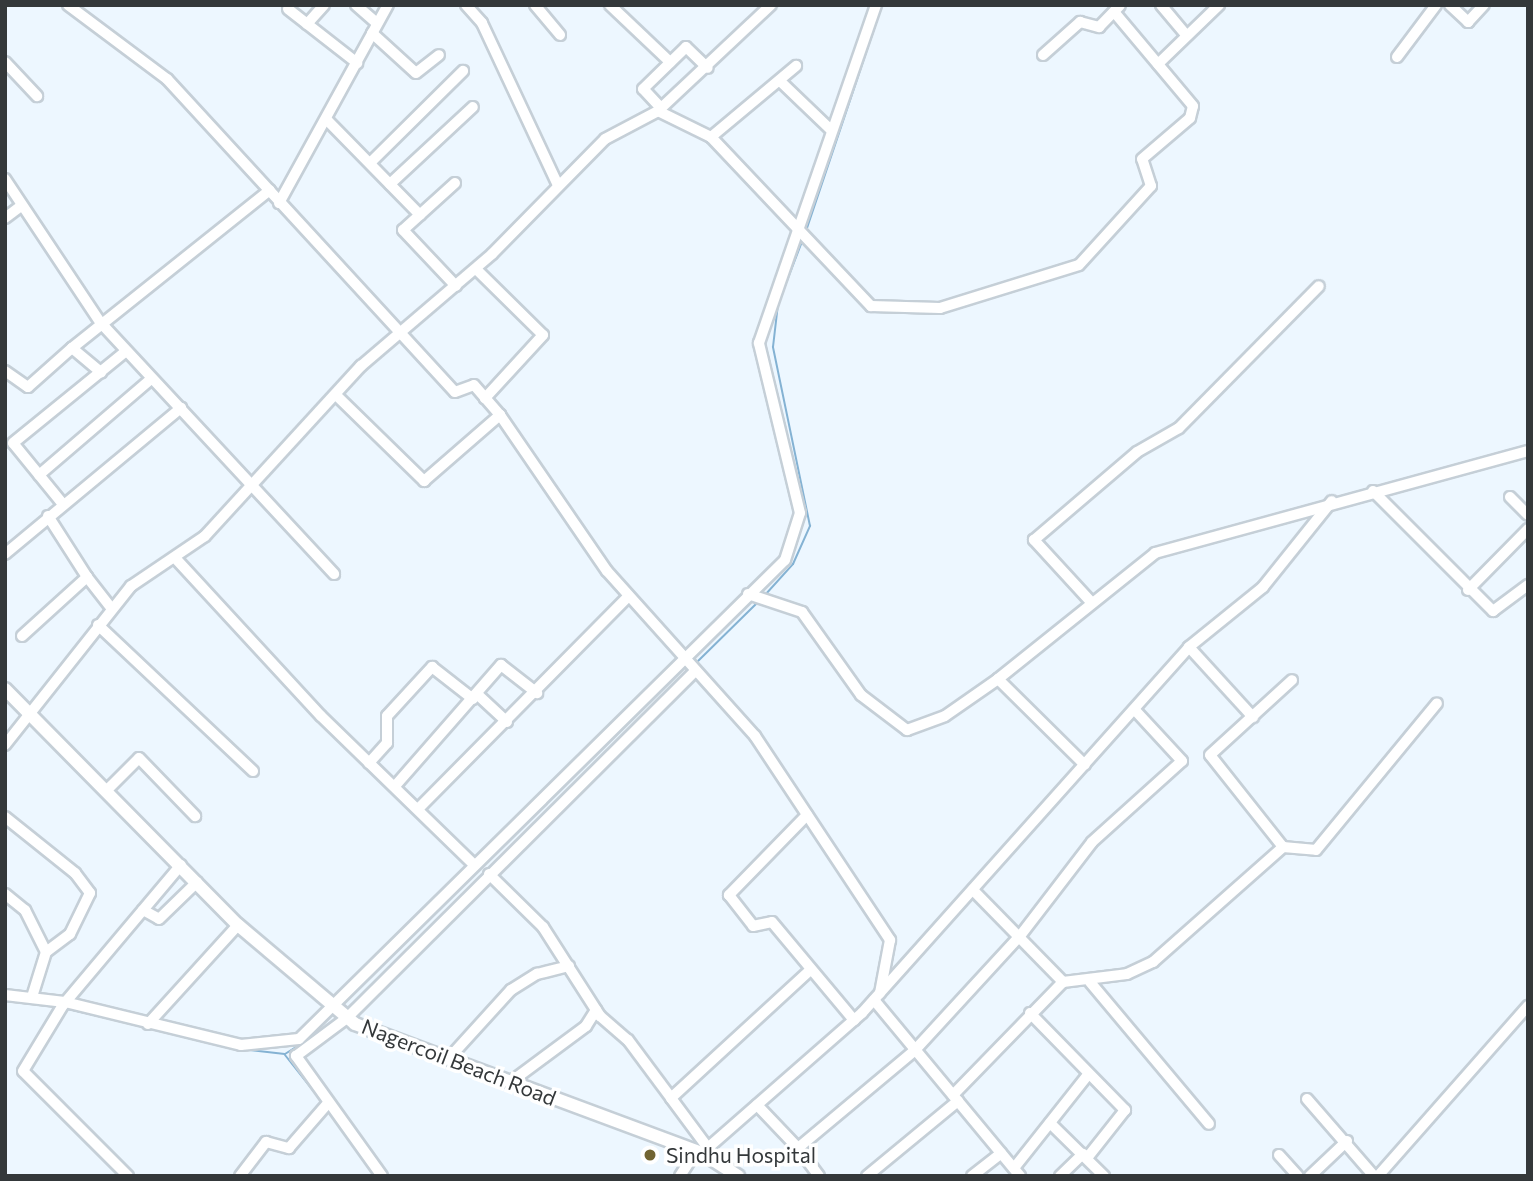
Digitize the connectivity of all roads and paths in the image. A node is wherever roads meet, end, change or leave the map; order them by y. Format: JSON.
{"nodes":[{"id":1,"x":68,"y":5,"type":"edge"},
{"id":2,"x":324,"y":5,"type":"edge"},
{"id":3,"x":356,"y":5,"type":"edge"},
{"id":4,"x":388,"y":5,"type":"edge"},
{"id":5,"x":466,"y":5,"type":"edge"},
{"id":6,"x":534,"y":5,"type":"edge"},
{"id":7,"x":610,"y":5,"type":"edge"},
{"id":8,"x":771,"y":5,"type":"edge"},
{"id":9,"x":876,"y":5,"type":"edge"},
{"id":10,"x":1161,"y":5,"type":"edge"},
{"id":11,"x":1219,"y":5,"type":"edge"},
{"id":12,"x":1436,"y":5,"type":"edge"},
{"id":13,"x":1450,"y":5,"type":"edge"},
{"id":14,"x":1484,"y":5,"type":"edge"},
{"id":15,"x":288,"y":9,"type":"dead end"},
{"id":16,"x":1117,"y":9,"type":"edge"},
{"id":17,"x":377,"y":23,"type":"junction"},
{"id":18,"x":307,"y":24,"type":"junction"},
{"id":19,"x":372,"y":33,"type":"junction"},
{"id":20,"x":1185,"y":34,"type":"junction"},
{"id":21,"x":560,"y":35,"type":"dead end"},
{"id":22,"x":439,"y":55,"type":"dead end"},
{"id":23,"x":1043,"y":55,"type":"dead end"},
{"id":24,"x":1397,"y":57,"type":"dead end"},
{"id":25,"x":5,"y":62,"type":"edge"},
{"id":26,"x":357,"y":62,"type":"junction"},
{"id":27,"x":670,"y":62,"type":"junction"},
{"id":28,"x":1157,"y":64,"type":"junction"},
{"id":29,"x":796,"y":66,"type":"dead end"},
{"id":30,"x":708,"y":68,"type":"junction"},
{"id":31,"x":463,"y":71,"type":"dead end"},
{"id":32,"x":781,"y":82,"type":"junction"},
{"id":33,"x":37,"y":96,"type":"dead end"},
{"id":34,"x":473,"y":107,"type":"dead end"},
{"id":35,"x":659,"y":109,"type":"junction"},
{"id":36,"x":327,"y":120,"type":"junction"},
{"id":37,"x":831,"y":130,"type":"junction"},
{"id":38,"x":711,"y":137,"type":"junction"},
{"id":39,"x":370,"y":163,"type":"junction"},
{"id":40,"x":5,"y":179,"type":"edge"},
{"id":41,"x":455,"y":183,"type":"dead end"},
{"id":42,"x":390,"y":184,"type":"junction"},
{"id":43,"x":558,"y":185,"type":"junction"},
{"id":44,"x":270,"y":190,"type":"junction"},
{"id":45,"x":279,"y":203,"type":"junction"},
{"id":46,"x":21,"y":206,"type":"junction"},
{"id":47,"x":420,"y":215,"type":"junction"},
{"id":48,"x":5,"y":218,"type":"edge"},
{"id":49,"x":801,"y":233,"type":"junction"},
{"id":50,"x":476,"y":269,"type":"junction"},
{"id":51,"x":456,"y":286,"type":"junction"},
{"id":52,"x":1319,"y":286,"type":"dead end"},
{"id":53,"x":100,"y":322,"type":"junction"},
{"id":54,"x":397,"y":333,"type":"junction"},
{"id":55,"x":72,"y":348,"type":"junction"},
{"id":56,"x":125,"y":352,"type":"junction"},
{"id":57,"x":5,"y":371,"type":"edge"},
{"id":58,"x":101,"y":372,"type":"junction"},
{"id":59,"x":150,"y":380,"type":"junction"},
{"id":60,"x":337,"y":396,"type":"junction"},
{"id":61,"x":485,"y":398,"type":"junction"},
{"id":62,"x":181,"y":408,"type":"junction"},
{"id":63,"x":500,"y":415,"type":"junction"},
{"id":64,"x":1528,"y":452,"type":"edge"},
{"id":65,"x":39,"y":475,"type":"junction"},
{"id":66,"x":250,"y":489,"type":"junction"},
{"id":67,"x":1373,"y":491,"type":"junction"},
{"id":68,"x":1510,"y":497,"type":"dead end"},
{"id":69,"x":1333,"y":501,"type":"junction"},
{"id":70,"x":62,"y":503,"type":"junction"},
{"id":71,"x":1528,"y":515,"type":"edge"},
{"id":72,"x":48,"y":516,"type":"junction"},
{"id":73,"x":1528,"y":529,"type":"edge"},
{"id":74,"x":5,"y":554,"type":"edge"},
{"id":75,"x":177,"y":560,"type":"junction"},
{"id":76,"x":334,"y":574,"type":"dead end"},
{"id":77,"x":87,"y":578,"type":"junction"},
{"id":78,"x":1528,"y":585,"type":"edge"},
{"id":79,"x":1468,"y":590,"type":"junction"},
{"id":80,"x":628,"y":597,"type":"junction"},
{"id":81,"x":753,"y":598,"type":"junction"},
{"id":82,"x":1092,"y":603,"type":"junction"},
{"id":83,"x":111,"y":608,"type":"junction"},
{"id":84,"x":98,"y":625,"type":"junction"},
{"id":85,"x":22,"y":636,"type":"dead end"},
{"id":86,"x":1189,"y":647,"type":"junction"},
{"id":87,"x":688,"y":667,"type":"junction"},
{"id":88,"x":998,"y":679,"type":"junction"},
{"id":89,"x":1292,"y":680,"type":"dead end"},
{"id":90,"x":5,"y":689,"type":"edge"},
{"id":91,"x":537,"y":693,"type":"junction"},
{"id":92,"x":475,"y":697,"type":"junction"},
{"id":93,"x":1437,"y":703,"type":"dead end"},
{"id":94,"x":1135,"y":710,"type":"junction"},
{"id":95,"x":29,"y":713,"type":"junction"},
{"id":96,"x":1253,"y":717,"type":"junction"},
{"id":97,"x":507,"y":722,"type":"junction"},
{"id":98,"x":5,"y":745,"type":"edge"},
{"id":99,"x":369,"y":763,"type":"junction"},
{"id":100,"x":1085,"y":765,"type":"junction"},
{"id":101,"x":253,"y":771,"type":"dead end"},
{"id":102,"x":395,"y":786,"type":"junction"},
{"id":103,"x":107,"y":790,"type":"junction"},
{"id":104,"x":420,"y":807,"type":"junction"},
{"id":105,"x":807,"y":815,"type":"junction"},
{"id":106,"x":5,"y":817,"type":"edge"},
{"id":107,"x":195,"y":817,"type":"dead end"},
{"id":108,"x":1283,"y":847,"type":"junction"},
{"id":109,"x":474,"y":865,"type":"junction"},
{"id":110,"x":181,"y":866,"type":"junction"},
{"id":111,"x":489,"y":874,"type":"junction"},
{"id":112,"x":197,"y":883,"type":"junction"},
{"id":113,"x":973,"y":890,"type":"junction"},
{"id":114,"x":5,"y":894,"type":"edge"},
{"id":115,"x":143,"y":910,"type":"junction"},
{"id":116,"x":238,"y":925,"type":"junction"},
{"id":117,"x":1020,"y":936,"type":"junction"},
{"id":118,"x":46,"y":953,"type":"junction"},
{"id":119,"x":569,"y":965,"type":"junction"},
{"id":120,"x":810,"y":970,"type":"junction"},
{"id":121,"x":1063,"y":982,"type":"junction"},
{"id":122,"x":1090,"y":982,"type":"junction"},
{"id":123,"x":5,"y":995,"type":"edge"},
{"id":124,"x":877,"y":996,"type":"junction"},
{"id":125,"x":32,"y":997,"type":"junction"},
{"id":126,"x":63,"y":1005,"type":"junction"},
{"id":127,"x":1528,"y":1006,"type":"edge"},
{"id":128,"x":335,"y":1009,"type":"junction"},
{"id":129,"x":596,"y":1010,"type":"junction"},
{"id":130,"x":1030,"y":1013,"type":"junction"},
{"id":131,"x":347,"y":1018,"type":"junction"},
{"id":132,"x":854,"y":1020,"type":"junction"},
{"id":133,"x":148,"y":1024,"type":"junction"},
{"id":134,"x":915,"y":1050,"type":"junction"},
{"id":135,"x":450,"y":1057,"type":"junction"},
{"id":136,"x":1086,"y":1077,"type":"junction"},
{"id":137,"x":512,"y":1081,"type":"junction"},
{"id":138,"x":671,"y":1098,"type":"junction"},
{"id":139,"x":956,"y":1098,"type":"junction"},
{"id":140,"x":1307,"y":1100,"type":"dead end"},
{"id":141,"x":757,"y":1105,"type":"junction"},
{"id":142,"x":326,"y":1106,"type":"junction"},
{"id":143,"x":1050,"y":1123,"type":"junction"},
{"id":144,"x":1209,"y":1124,"type":"dead end"},
{"id":145,"x":1347,"y":1141,"type":"junction"},
{"id":146,"x":797,"y":1148,"type":"junction"},
{"id":147,"x":702,"y":1151,"type":"junction"},
{"id":148,"x":1001,"y":1153,"type":"junction"},
{"id":149,"x":1279,"y":1155,"type":"dead end"},
{"id":150,"x":1085,"y":1156,"type":"junction"},
{"id":151,"x":1017,"y":1172,"type":"edge"},
{"id":152,"x":128,"y":1176,"type":"edge"},
{"id":153,"x":240,"y":1176,"type":"edge"},
{"id":154,"x":382,"y":1176,"type":"edge"},
{"id":155,"x":680,"y":1176,"type":"edge"},
{"id":156,"x":738,"y":1176,"type":"edge"},
{"id":157,"x":818,"y":1176,"type":"edge"},
{"id":158,"x":867,"y":1176,"type":"edge"},
{"id":159,"x":972,"y":1176,"type":"edge"},
{"id":160,"x":1060,"y":1176,"type":"edge"},
{"id":161,"x":1104,"y":1176,"type":"edge"},
{"id":162,"x":1298,"y":1176,"type":"edge"},
{"id":163,"x":1310,"y":1176,"type":"edge"},
{"id":164,"x":1376,"y":1176,"type":"edge"}],
"edges":[{"from":1,"to":44,"type":"street"},
{"from":2,"to":18,"type":"street"},
{"from":3,"to":17,"type":"street"},
{"from":4,"to":17,"type":"street"},
{"from":5,"to":43,"type":"street"},
{"from":6,"to":21,"type":"street"},
{"from":7,"to":27,"type":"street"},
{"from":8,"to":30,"type":"street"},
{"from":9,"to":37,"type":"street"},
{"from":10,"to":20,"type":"street"},
{"from":11,"to":20,"type":"street"},
{"from":12,"to":24,"type":"street"},
{"from":13,"to":14,"type":"street"},
{"from":15,"to":18,"type":"street"},
{"from":16,"to":23,"type":"street"},
{"from":16,"to":28,"type":"street"},
{"from":17,"to":19,"type":"street"},
{"from":18,"to":26,"type":"street"},
{"from":19,"to":22,"type":"street"},
{"from":19,"to":26,"type":"street"},
{"from":20,"to":28,"type":"street"},
{"from":25,"to":33,"type":"street"},
{"from":26,"to":36,"type":"street"},
{"from":27,"to":30,"type":"street"},
{"from":27,"to":35,"type":"street"},
{"from":28,"to":49,"type":"street"},
{"from":29,"to":32,"type":"street"},
{"from":30,"to":35,"type":"street"},
{"from":31,"to":39,"type":"street"},
{"from":32,"to":37,"type":"street"},
{"from":32,"to":38,"type":"street"},
{"from":34,"to":42,"type":"street"},
{"from":35,"to":38,"type":"street"},
{"from":35,"to":43,"type":"street"},
{"from":36,"to":39,"type":"street"},
{"from":36,"to":45,"type":"street"},
{"from":37,"to":49,"type":"street"},
{"from":38,"to":49,"type":"street"},
{"from":39,"to":42,"type":"street"},
{"from":40,"to":46,"type":"street"},
{"from":41,"to":47,"type":"street"},
{"from":42,"to":47,"type":"street"},
{"from":43,"to":50,"type":"street"},
{"from":44,"to":45,"type":"street"},
{"from":44,"to":53,"type":"street"},
{"from":45,"to":54,"type":"street"},
{"from":46,"to":48,"type":"street"},
{"from":46,"to":53,"type":"street"},
{"from":47,"to":51,"type":"street"},
{"from":49,"to":81,"type":"street"},
{"from":50,"to":51,"type":"street"},
{"from":50,"to":61,"type":"street"},
{"from":51,"to":54,"type":"street"},
{"from":52,"to":82,"type":"street"},
{"from":53,"to":55,"type":"street"},
{"from":53,"to":56,"type":"street"},
{"from":54,"to":60,"type":"street"},
{"from":54,"to":61,"type":"street"},
{"from":55,"to":57,"type":"street"},
{"from":55,"to":58,"type":"street"},
{"from":56,"to":58,"type":"street"},
{"from":56,"to":59,"type":"street"},
{"from":58,"to":65,"type":"street"},
{"from":59,"to":62,"type":"street"},
{"from":59,"to":65,"type":"street"},
{"from":60,"to":63,"type":"street"},
{"from":60,"to":66,"type":"street"},
{"from":61,"to":63,"type":"street"},
{"from":62,"to":66,"type":"street"},
{"from":62,"to":70,"type":"street"},
{"from":63,"to":80,"type":"street"},
{"from":64,"to":67,"type":"street"},
{"from":65,"to":70,"type":"street"},
{"from":66,"to":75,"type":"street"},
{"from":66,"to":76,"type":"street"},
{"from":67,"to":69,"type":"street"},
{"from":67,"to":79,"type":"street"},
{"from":68,"to":71,"type":"street"},
{"from":69,"to":82,"type":"street"},
{"from":69,"to":86,"type":"street"},
{"from":70,"to":72,"type":"street"},
{"from":72,"to":74,"type":"street"},
{"from":72,"to":77,"type":"street"},
{"from":73,"to":79,"type":"street"},
{"from":75,"to":83,"type":"street"},
{"from":75,"to":99,"type":"street"},
{"from":77,"to":83,"type":"street"},
{"from":77,"to":85,"type":"street"},
{"from":78,"to":79,"type":"street"},
{"from":80,"to":87,"type":"street"},
{"from":80,"to":91,"type":"street"},
{"from":81,"to":87,"type":"street"},
{"from":81,"to":88,"type":"street"},
{"from":82,"to":88,"type":"street"},
{"from":83,"to":84,"type":"street"},
{"from":84,"to":95,"type":"street"},
{"from":84,"to":101,"type":"street"},
{"from":86,"to":94,"type":"street"},
{"from":86,"to":96,"type":"street"},
{"from":87,"to":105,"type":"street"},
{"from":87,"to":109,"type":"street"},
{"from":87,"to":111,"type":"street"},
{"from":88,"to":100,"type":"street"},
{"from":89,"to":96,"type":"street"},
{"from":90,"to":95,"type":"main road","name":"Nagercoil Beach Road"},
{"from":91,"to":92,"type":"street"},
{"from":91,"to":97,"type":"street"},
{"from":92,"to":97,"type":"street"},
{"from":92,"to":99,"type":"street"},
{"from":92,"to":102,"type":"street"},
{"from":93,"to":108,"type":"street"},
{"from":94,"to":100,"type":"street"},
{"from":94,"to":117,"type":"street"},
{"from":95,"to":98,"type":"street"},
{"from":95,"to":103,"type":"main road","name":"Nagercoil Beach Road"},
{"from":96,"to":108,"type":"street"},
{"from":97,"to":104,"type":"street"},
{"from":99,"to":102,"type":"street"},
{"from":100,"to":113,"type":"street"},
{"from":102,"to":104,"type":"street"},
{"from":103,"to":107,"type":"street"},
{"from":103,"to":110,"type":"main road","name":"Nagercoil Beach Road"},
{"from":104,"to":109,"type":"street"},
{"from":105,"to":120,"type":"street"},
{"from":105,"to":124,"type":"street"},
{"from":106,"to":118,"type":"street"},
{"from":108,"to":122,"type":"street"},
{"from":109,"to":128,"type":"street"},
{"from":110,"to":112,"type":"main road","name":"Nagercoil Beach Road"},
{"from":110,"to":115,"type":"street"},
{"from":111,"to":119,"type":"street"},
{"from":111,"to":131,"type":"street"},
{"from":112,"to":115,"type":"street"},
{"from":112,"to":116,"type":"main road","name":"Nagercoil Beach Road"},
{"from":113,"to":117,"type":"street"},
{"from":113,"to":124,"type":"street"},
{"from":114,"to":118,"type":"street"},
{"from":115,"to":126,"type":"street"},
{"from":116,"to":128,"type":"main road","name":"Nagercoil Beach Road"},
{"from":116,"to":133,"type":"street"},
{"from":117,"to":121,"type":"street"},
{"from":117,"to":134,"type":"street"},
{"from":118,"to":125,"type":"street"},
{"from":119,"to":129,"type":"street"},
{"from":119,"to":135,"type":"street"},
{"from":120,"to":132,"type":"street"},
{"from":120,"to":138,"type":"street"},
{"from":121,"to":122,"type":"street"},
{"from":121,"to":130,"type":"street"},
{"from":122,"to":144,"type":"street"},
{"from":123,"to":125,"type":"street"},
{"from":124,"to":132,"type":"street"},
{"from":124,"to":134,"type":"street"},
{"from":125,"to":126,"type":"street"},
{"from":126,"to":133,"type":"street"},
{"from":126,"to":152,"type":"street"},
{"from":127,"to":164,"type":"street"},
{"from":128,"to":131,"type":"main road","name":"Nagercoil Beach Road"},
{"from":128,"to":133,"type":"street"},
{"from":129,"to":137,"type":"street"},
{"from":129,"to":138,"type":"street"},
{"from":130,"to":136,"type":"street"},
{"from":130,"to":139,"type":"street"},
{"from":131,"to":135,"type":"main road","name":"Nagercoil Beach Road"},
{"from":131,"to":142,"type":"street"},
{"from":132,"to":141,"type":"street"},
{"from":134,"to":139,"type":"street"},
{"from":134,"to":146,"type":"street"},
{"from":135,"to":137,"type":"main road","name":"Nagercoil Beach Road"},
{"from":136,"to":143,"type":"street"},
{"from":136,"to":150,"type":"street"},
{"from":137,"to":147,"type":"main road","name":"Nagercoil Beach Road"},
{"from":138,"to":147,"type":"street"},
{"from":139,"to":148,"type":"street"},
{"from":139,"to":158,"type":"street"},
{"from":140,"to":145,"type":"street"},
{"from":141,"to":146,"type":"street"},
{"from":141,"to":147,"type":"street"},
{"from":142,"to":153,"type":"street"},
{"from":142,"to":154,"type":"street"},
{"from":143,"to":150,"type":"street"},
{"from":143,"to":151,"type":"street"},
{"from":145,"to":163,"type":"street"},
{"from":145,"to":164,"type":"street"},
{"from":146,"to":157,"type":"street"},
{"from":147,"to":155,"type":"street"},
{"from":147,"to":156,"type":"main road","name":"Nagercoil Beach Road"},
{"from":148,"to":151,"type":"street"},
{"from":148,"to":159,"type":"street"},
{"from":149,"to":162,"type":"street"},
{"from":150,"to":160,"type":"street"},
{"from":150,"to":161,"type":"street"}]}
